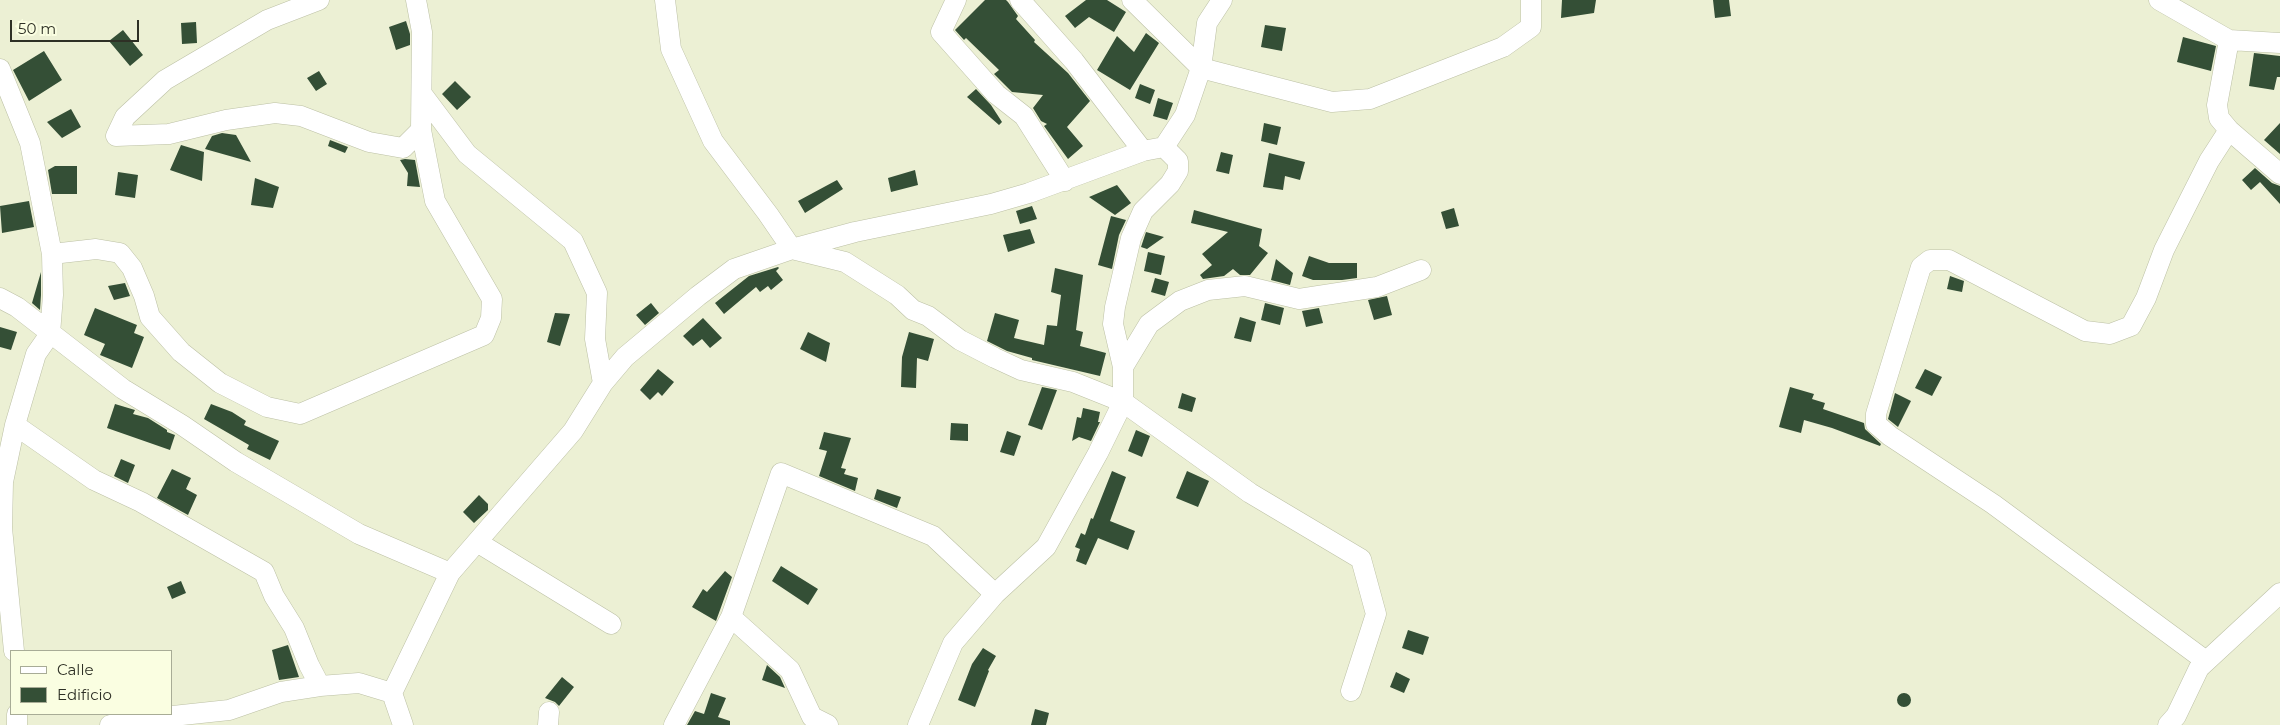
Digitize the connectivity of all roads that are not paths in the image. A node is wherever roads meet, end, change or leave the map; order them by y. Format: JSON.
{"nodes":[{"id":1,"x":318,"y":0,"type":"edge"},
{"id":2,"x":416,"y":0,"type":"edge"},
{"id":3,"x":665,"y":0,"type":"edge"},
{"id":4,"x":956,"y":0,"type":"edge"},
{"id":5,"x":1020,"y":0,"type":"edge"},
{"id":6,"x":1132,"y":0,"type":"edge"},
{"id":7,"x":1222,"y":0,"type":"edge"},
{"id":8,"x":1531,"y":0,"type":"edge"},
{"id":9,"x":2159,"y":0,"type":"edge"},
{"id":10,"x":2229,"y":40,"type":"junction"},
{"id":11,"x":2280,"y":43,"type":"edge"},
{"id":12,"x":0,"y":68,"type":"edge"},
{"id":13,"x":1202,"y":68,"type":"junction"},
{"id":14,"x":422,"y":94,"type":"junction"},
{"id":15,"x":421,"y":130,"type":"junction"},
{"id":16,"x":2229,"y":130,"type":"junction"},
{"id":17,"x":1164,"y":147,"type":"junction"},
{"id":18,"x":1143,"y":151,"type":"junction"},
{"id":19,"x":2280,"y":174,"type":"edge"},
{"id":20,"x":1065,"y":181,"type":"junction"},
{"id":21,"x":792,"y":249,"type":"junction"},
{"id":22,"x":52,"y":254,"type":"junction"},
{"id":23,"x":1421,"y":270,"type":"dead end"},
{"id":24,"x":0,"y":298,"type":"edge"},
{"id":25,"x":50,"y":334,"type":"junction"},
{"id":26,"x":1123,"y":367,"type":"junction"},
{"id":27,"x":603,"y":383,"type":"junction"},
{"id":28,"x":1123,"y":402,"type":"junction"},
{"id":29,"x":15,"y":425,"type":"junction"},
{"id":30,"x":477,"y":542,"type":"junction"},
{"id":31,"x":450,"y":574,"type":"junction"},
{"id":32,"x":2280,"y":592,"type":"edge"},
{"id":33,"x":995,"y":594,"type":"junction"},
{"id":34,"x":731,"y":617,"type":"junction"},
{"id":35,"x":611,"y":624,"type":"dead end"},
{"id":36,"x":14,"y":650,"type":"edge"},
{"id":37,"x":2206,"y":661,"type":"junction"},
{"id":38,"x":320,"y":686,"type":"junction"},
{"id":39,"x":1351,"y":691,"type":"dead end"},
{"id":40,"x":392,"y":693,"type":"junction"},
{"id":41,"x":815,"y":722,"type":"edge"},
{"id":42,"x":110,"y":725,"type":"edge"},
{"id":43,"x":403,"y":725,"type":"edge"},
{"id":44,"x":674,"y":725,"type":"edge"},
{"id":45,"x":918,"y":725,"type":"edge"},
{"id":46,"x":2168,"y":725,"type":"edge"}],
"edges":[{"from":1,"to":15,"type":"street"},
{"from":2,"to":14,"type":"street"},
{"from":3,"to":21,"type":"street"},
{"from":4,"to":20,"type":"street"},
{"from":5,"to":18,"type":"street"},
{"from":6,"to":13,"type":"street"},
{"from":7,"to":13,"type":"street"},
{"from":8,"to":13,"type":"street"},
{"from":9,"to":10,"type":"street"},
{"from":10,"to":11,"type":"street"},
{"from":10,"to":16,"type":"street"},
{"from":12,"to":22,"type":"street"},
{"from":13,"to":17,"type":"street"},
{"from":14,"to":15,"type":"street"},
{"from":14,"to":27,"type":"street"},
{"from":15,"to":22,"type":"street"},
{"from":16,"to":19,"type":"street"},
{"from":16,"to":37,"type":"street"},
{"from":17,"to":18,"type":"street"},
{"from":17,"to":26,"type":"street"},
{"from":18,"to":20,"type":"street"},
{"from":20,"to":21,"type":"street"},
{"from":21,"to":27,"type":"street"},
{"from":21,"to":28,"type":"street"},
{"from":22,"to":25,"type":"street"},
{"from":23,"to":26,"type":"street"},
{"from":24,"to":25,"type":"street"},
{"from":25,"to":29,"type":"street"},
{"from":25,"to":31,"type":"street"},
{"from":26,"to":28,"type":"street"},
{"from":27,"to":30,"type":"street"},
{"from":28,"to":33,"type":"street"},
{"from":28,"to":39,"type":"street"},
{"from":29,"to":36,"type":"street"},
{"from":29,"to":38,"type":"street"},
{"from":30,"to":31,"type":"street"},
{"from":30,"to":35,"type":"street"},
{"from":31,"to":40,"type":"street"},
{"from":32,"to":37,"type":"street"},
{"from":33,"to":34,"type":"street"},
{"from":33,"to":45,"type":"street"},
{"from":34,"to":41,"type":"street"},
{"from":34,"to":44,"type":"street"},
{"from":37,"to":46,"type":"street"},
{"from":38,"to":40,"type":"street"},
{"from":38,"to":42,"type":"street"},
{"from":40,"to":43,"type":"street"}]}
